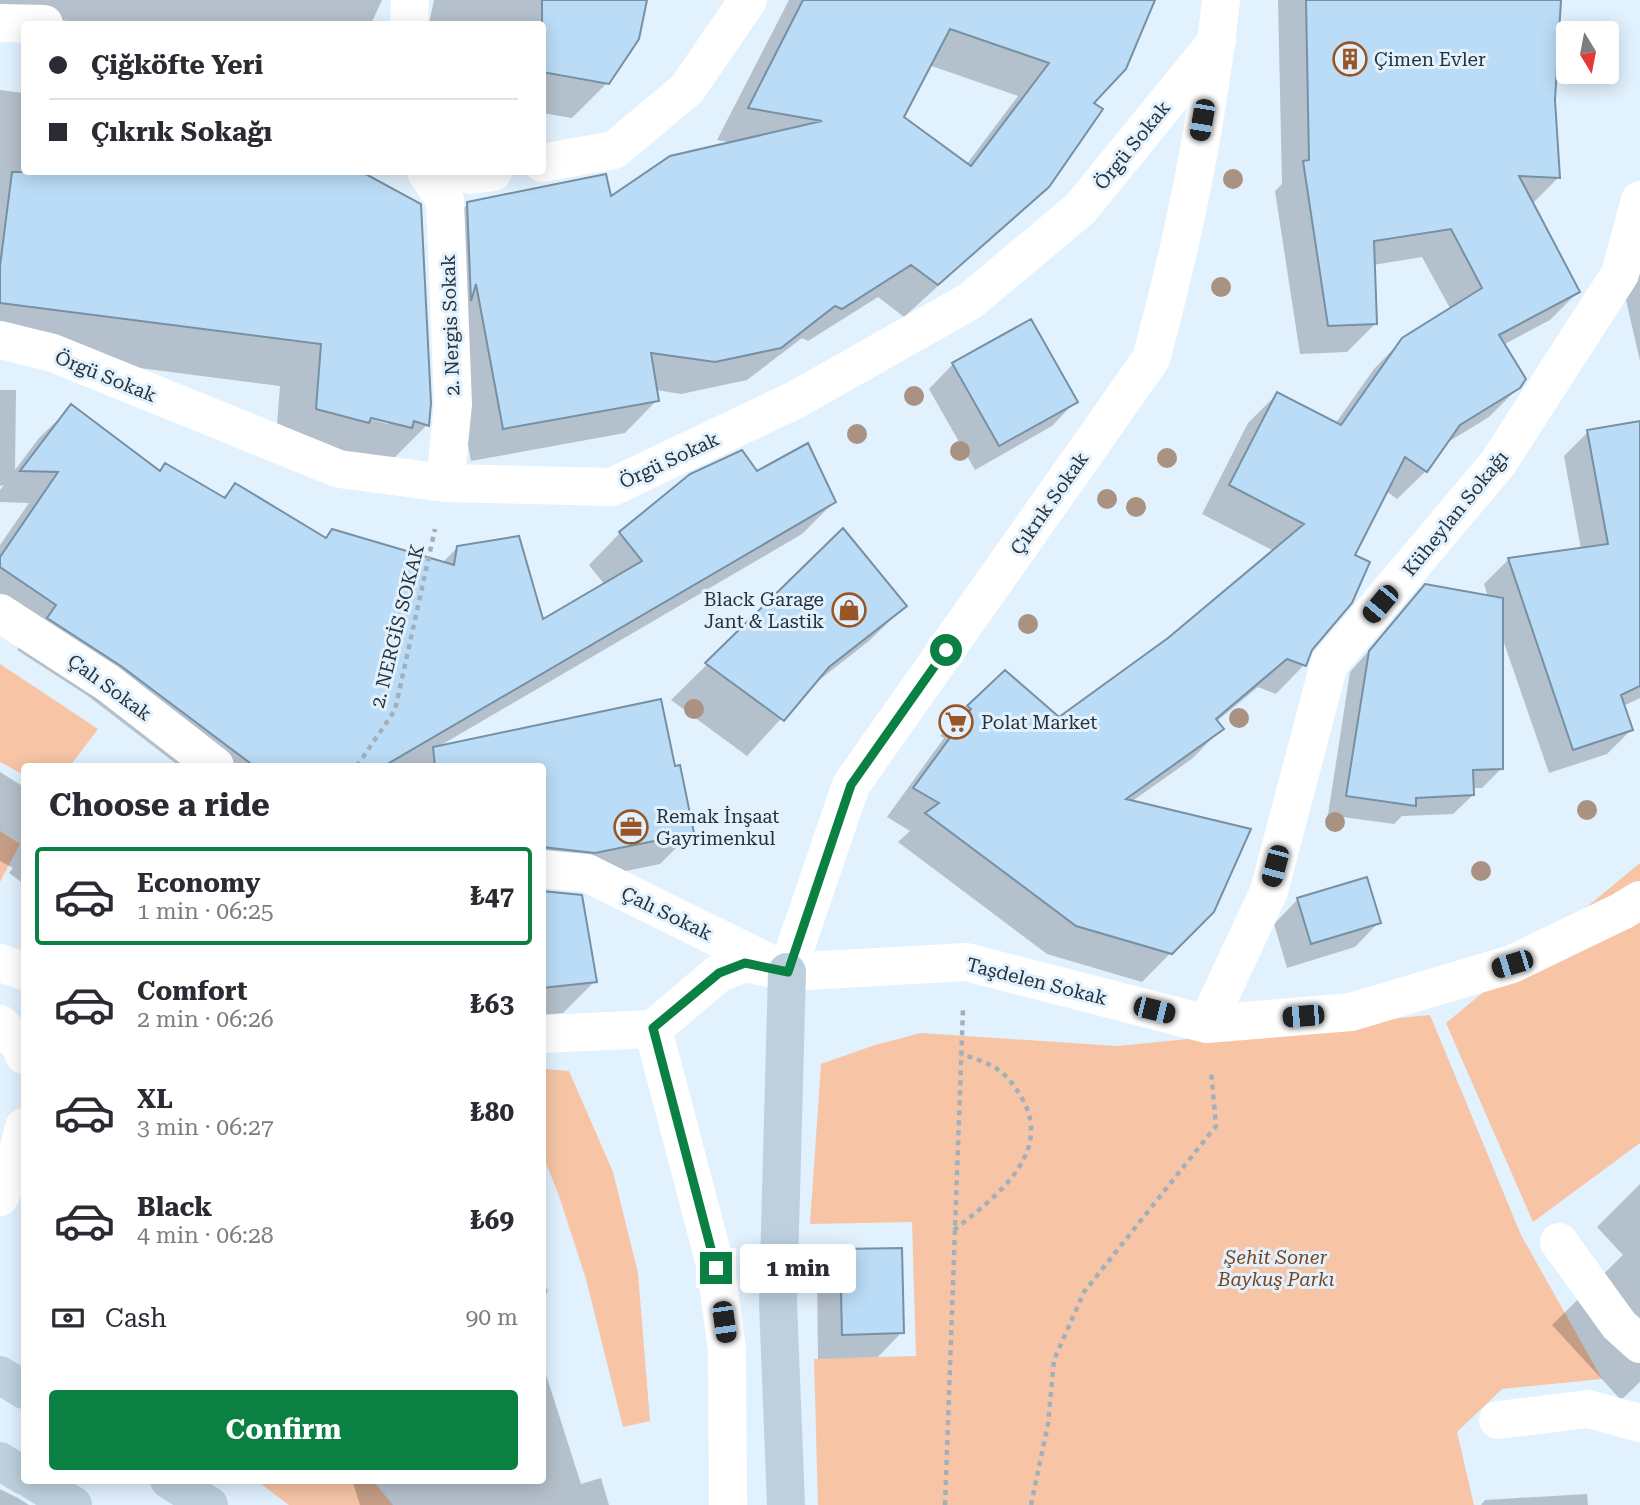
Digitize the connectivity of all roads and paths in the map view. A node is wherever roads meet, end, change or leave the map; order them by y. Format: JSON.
{"nodes":[{"id":1,"x":410,"y":0,"type":"edge"},
{"id":2,"x":748,"y":0,"type":"edge"},
{"id":3,"x":1221,"y":0,"type":"edge"},
{"id":4,"x":409,"y":21,"type":"edge"},
{"id":5,"x":0,"y":23,"type":"edge"},
{"id":6,"x":21,"y":23,"type":"edge"},
{"id":7,"x":1217,"y":41,"type":"junction"},
{"id":8,"x":546,"y":162,"type":"edge"},
{"id":9,"x":428,"y":175,"type":"edge"},
{"id":10,"x":1640,"y":200,"type":"edge"},
{"id":11,"x":0,"y":340,"type":"edge"},
{"id":12,"x":445,"y":483,"type":"junction"},
{"id":13,"x":0,"y":613,"type":"edge"},
{"id":14,"x":211,"y":763,"type":"edge"},
{"id":15,"x":359,"y":763,"type":"edge"},
{"id":16,"x":546,"y":869,"type":"edge"},
{"id":17,"x":1640,"y":900,"type":"edge"},
{"id":18,"x":0,"y":962,"type":"edge"},
{"id":19,"x":965,"y":962,"type":"junction"},
{"id":20,"x":21,"y":970,"type":"edge"},
{"id":21,"x":788,"y":972,"type":"junction"},
{"id":22,"x":0,"y":1024,"type":"edge"},
{"id":23,"x":1207,"y":1024,"type":"junction"},
{"id":24,"x":653,"y":1028,"type":"junction"},
{"id":25,"x":546,"y":1034,"type":"edge"},
{"id":26,"x":21,"y":1046,"type":"edge"},
{"id":27,"x":961,"y":1054,"type":"junction"},
{"id":28,"x":21,"y":1140,"type":"edge"},
{"id":29,"x":0,"y":1196,"type":"edge"},
{"id":30,"x":954,"y":1230,"type":"junction"},
{"id":31,"x":1559,"y":1242,"type":"dead end"},
{"id":32,"x":1640,"y":1344,"type":"edge"},
{"id":33,"x":0,"y":1375,"type":"edge"},
{"id":34,"x":21,"y":1388,"type":"edge"},
{"id":35,"x":1499,"y":1420,"type":"dead end"},
{"id":36,"x":1640,"y":1423,"type":"edge"},
{"id":37,"x":0,"y":1461,"type":"edge"},
{"id":38,"x":21,"y":1474,"type":"edge"},
{"id":39,"x":39,"y":1484,"type":"edge"},
{"id":40,"x":175,"y":1484,"type":"edge"},
{"id":41,"x":73,"y":1505,"type":"edge"},
{"id":42,"x":209,"y":1505,"type":"edge"},
{"id":43,"x":728,"y":1505,"type":"edge"},
{"id":44,"x":786,"y":1505,"type":"edge"},
{"id":45,"x":945,"y":1505,"type":"edge"},
{"id":46,"x":1031,"y":1505,"type":"edge"}],
"edges":[{"from":1,"to":4,"type":"street"},
{"from":2,"to":8,"type":"street"},
{"from":3,"to":7,"type":"street","name":"Çıkrık Sokak"},
{"from":5,"to":6,"type":"street"},
{"from":7,"to":12,"type":"street","name":"Örgü Sokak"},
{"from":7,"to":21,"type":"street","name":"Çıkrık Sokak"},
{"from":9,"to":12,"type":"street","name":"2. Nergis Sokak"},
{"from":10,"to":23,"type":"street","name":"Küheylan Sokağı"},
{"from":11,"to":12,"type":"street","name":"Örgü Sokak"},
{"from":12,"to":15,"type":"path","name":"2. NERGİS SOKAK"},
{"from":13,"to":14,"type":"street","name":"Çalı Sokak"},
{"from":16,"to":21,"type":"street","name":"Çalı Sokak"},
{"from":17,"to":23,"type":"street","name":"Taşdelen Sokak"},
{"from":18,"to":20,"type":"street"},
{"from":19,"to":21,"type":"street","name":"Taşdelen Sokak"},
{"from":19,"to":23,"type":"street","name":"Taşdelen Sokak"},
{"from":19,"to":27,"type":"path"},
{"from":21,"to":24,"type":"street"},
{"from":21,"to":44,"type":"street"},
{"from":22,"to":26,"type":"street"},
{"from":23,"to":46,"type":"path"},
{"from":24,"to":25,"type":"street"},
{"from":24,"to":43,"type":"street"},
{"from":27,"to":30,"type":"path"},
{"from":27,"to":30,"type":"path"},
{"from":28,"to":29,"type":"street"},
{"from":30,"to":45,"type":"path"},
{"from":31,"to":32,"type":"street"},
{"from":33,"to":34,"type":"street"},
{"from":35,"to":36,"type":"street"},
{"from":37,"to":38,"type":"street"},
{"from":39,"to":41,"type":"street"},
{"from":40,"to":42,"type":"street"}]}
